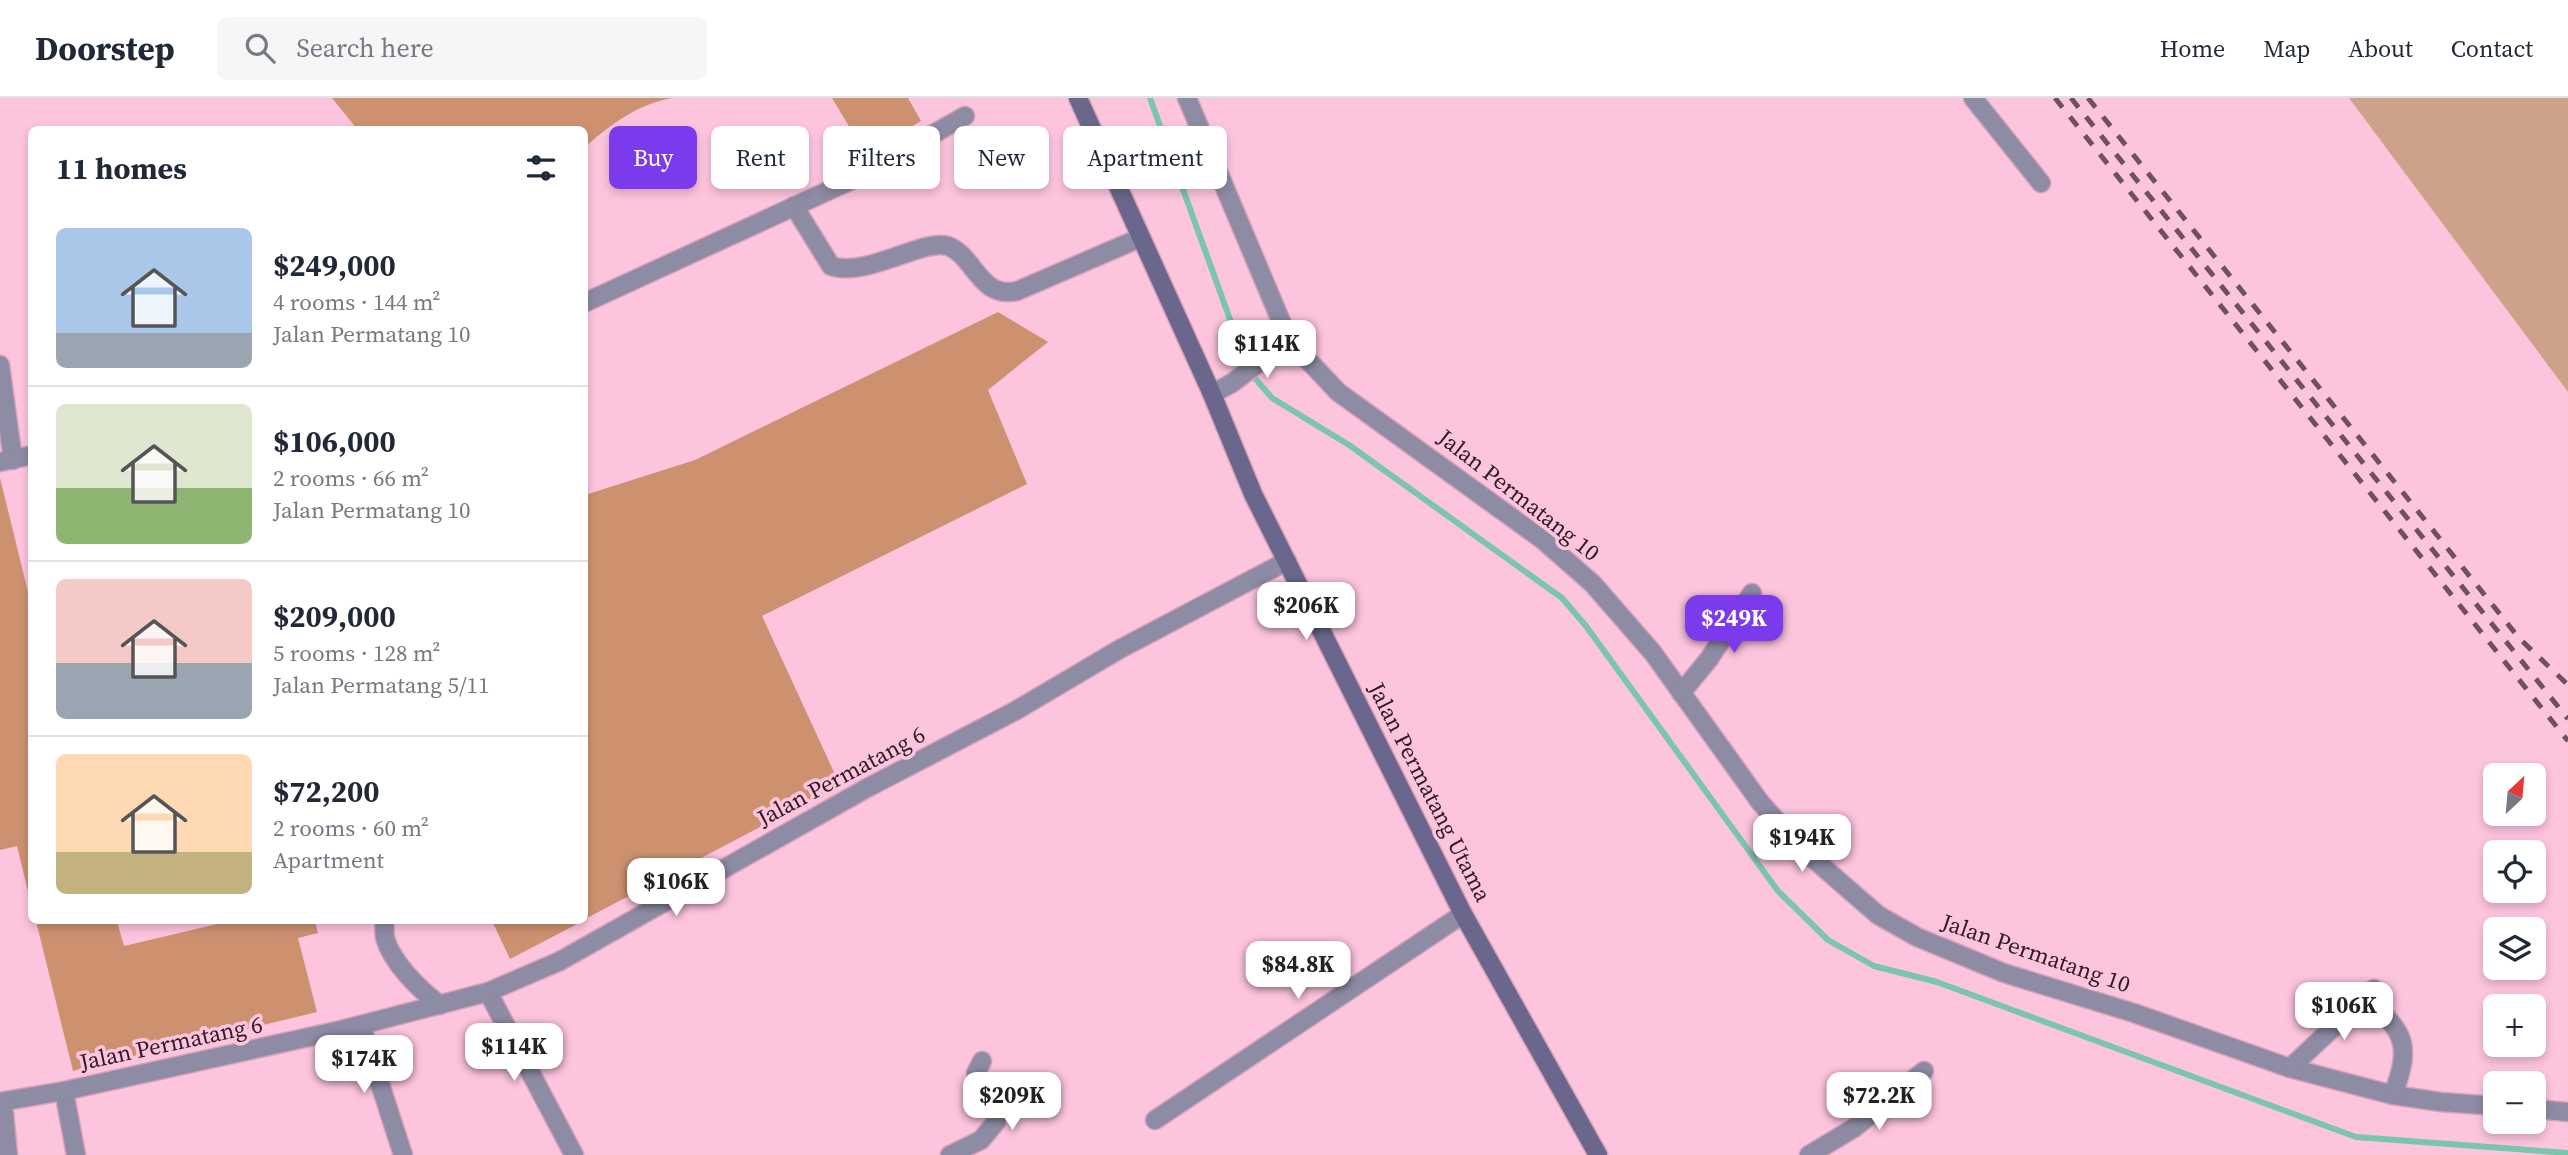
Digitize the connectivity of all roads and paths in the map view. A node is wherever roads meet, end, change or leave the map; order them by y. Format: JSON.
{"nodes":[{"id":1,"x":1078,"y":98,"type":"edge"},
{"id":2,"x":1187,"y":98,"type":"edge"},
{"id":3,"x":1973,"y":98,"type":"edge"},
{"id":4,"x":965,"y":116,"type":"dead end"},
{"id":5,"x":2041,"y":183,"type":"dead end"},
{"id":6,"x":794,"y":206,"type":"junction"},
{"id":7,"x":1140,"y":238,"type":"junction"},
{"id":8,"x":588,"y":301,"type":"edge"},
{"id":9,"x":1283,"y":344,"type":"junction"},
{"id":10,"x":0,"y":365,"type":"edge"},
{"id":11,"x":1212,"y":394,"type":"junction"},
{"id":12,"x":28,"y":456,"type":"edge"},
{"id":13,"x":7,"y":461,"type":"edge"},
{"id":14,"x":1287,"y":561,"type":"junction"},
{"id":15,"x":1752,"y":593,"type":"dead end"},
{"id":16,"x":1681,"y":692,"type":"junction"},
{"id":17,"x":1463,"y":914,"type":"junction"},
{"id":18,"x":384,"y":924,"type":"edge"},
{"id":19,"x":488,"y":992,"type":"junction"},
{"id":20,"x":440,"y":1004,"type":"junction"},
{"id":21,"x":361,"y":1025,"type":"junction"},
{"id":22,"x":982,"y":1060,"type":"dead end"},
{"id":23,"x":2290,"y":1068,"type":"junction"},
{"id":24,"x":1923,"y":1071,"type":"dead end"},
{"id":25,"x":64,"y":1091,"type":"junction"},
{"id":26,"x":2393,"y":1095,"type":"junction"},
{"id":27,"x":1,"y":1102,"type":"edge"},
{"id":28,"x":2483,"y":1105,"type":"edge"},
{"id":29,"x":2546,"y":1110,"type":"edge"},
{"id":30,"x":2568,"y":1112,"type":"edge"},
{"id":31,"x":1155,"y":1120,"type":"dead end"},
{"id":32,"x":8,"y":1155,"type":"edge"},
{"id":33,"x":76,"y":1155,"type":"edge"},
{"id":34,"x":403,"y":1155,"type":"edge"},
{"id":35,"x":574,"y":1155,"type":"edge"},
{"id":36,"x":950,"y":1155,"type":"edge"},
{"id":37,"x":1598,"y":1155,"type":"edge"},
{"id":38,"x":1808,"y":1155,"type":"edge"}],
"edges":[{"from":1,"to":7,"type":"street","name":"Jalan Permatang Utama"},
{"from":2,"to":9,"type":"street"},
{"from":3,"to":5,"type":"street"},
{"from":4,"to":6,"type":"street"},
{"from":6,"to":7,"type":"street"},
{"from":6,"to":8,"type":"street"},
{"from":7,"to":11,"type":"street","name":"Jalan Permatang Utama"},
{"from":9,"to":11,"type":"street"},
{"from":9,"to":16,"type":"street","name":"Jalan Permatang 10"},
{"from":10,"to":13,"type":"street"},
{"from":11,"to":14,"type":"street","name":"Jalan Permatang Utama"},
{"from":12,"to":13,"type":"street"},
{"from":14,"to":17,"type":"street","name":"Jalan Permatang Utama"},
{"from":14,"to":19,"type":"street","name":"Jalan Permatang 6"},
{"from":15,"to":16,"type":"street"},
{"from":16,"to":23,"type":"street","name":"Jalan Permatang 10"},
{"from":17,"to":31,"type":"street"},
{"from":17,"to":37,"type":"street","name":"Jalan Permatang Utama"},
{"from":18,"to":20,"type":"street"},
{"from":19,"to":20,"type":"street","name":"Jalan Permatang 6"},
{"from":19,"to":35,"type":"street"},
{"from":20,"to":21,"type":"street","name":"Jalan Permatang 6"},
{"from":21,"to":25,"type":"street","name":"Jalan Permatang 6"},
{"from":21,"to":34,"type":"street"},
{"from":22,"to":36,"type":"street"},
{"from":23,"to":26,"type":"street","name":"Jalan Permatang 10"},
{"from":23,"to":26,"type":"street"},
{"from":24,"to":38,"type":"street"},
{"from":25,"to":27,"type":"street","name":"Jalan Permatang 6"},
{"from":25,"to":33,"type":"street"},
{"from":26,"to":28,"type":"street","name":"Jalan Permatang 10"},
{"from":27,"to":32,"type":"street"},
{"from":29,"to":30,"type":"street"}]}
